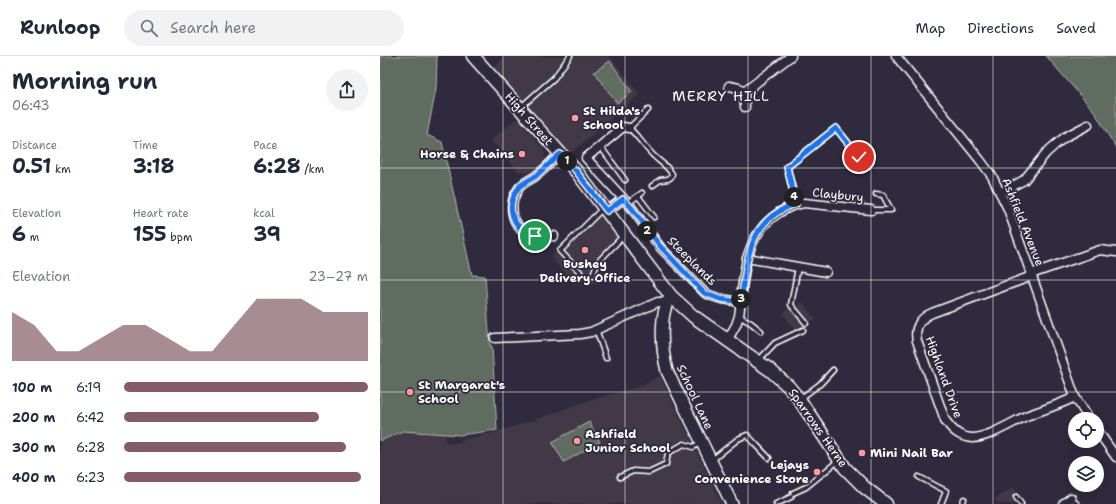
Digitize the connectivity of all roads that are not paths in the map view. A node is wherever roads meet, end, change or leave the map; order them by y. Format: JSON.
{"nodes":[{"id":1,"x":473,"y":56,"type":"edge"},
{"id":2,"x":570,"y":56,"type":"edge"},
{"id":3,"x":791,"y":56,"type":"edge"},
{"id":4,"x":896,"y":56,"type":"edge"},
{"id":5,"x":729,"y":86,"type":"dead end"},
{"id":6,"x":744,"y":92,"type":"junction"},
{"id":7,"x":745,"y":107,"type":"dead end"},
{"id":8,"x":520,"y":109,"type":"junction"},
{"id":9,"x":648,"y":110,"type":"dead end"},
{"id":10,"x":1088,"y":125,"type":"dead end"},
{"id":11,"x":629,"y":128,"type":"junction"},
{"id":12,"x":600,"y":146,"type":"junction"},
{"id":13,"x":560,"y":154,"type":"junction"},
{"id":14,"x":859,"y":157,"type":"dead end"},
{"id":15,"x":625,"y":180,"type":"dead end"},
{"id":16,"x":652,"y":186,"type":"dead end"},
{"id":17,"x":642,"y":193,"type":"dead end"},
{"id":18,"x":1000,"y":193,"type":"junction"},
{"id":19,"x":876,"y":194,"type":"dead end"},
{"id":20,"x":638,"y":196,"type":"junction"},
{"id":21,"x":625,"y":201,"type":"junction"},
{"id":22,"x":796,"y":204,"type":"junction"},
{"id":23,"x":606,"y":209,"type":"junction"},
{"id":24,"x":871,"y":210,"type":"joint"},
{"id":25,"x":654,"y":217,"type":"dead end"},
{"id":26,"x":625,"y":234,"type":"junction"},
{"id":27,"x":554,"y":236,"type":"dead end"},
{"id":28,"x":1116,"y":252,"type":"edge"},
{"id":29,"x":747,"y":258,"type":"junction"},
{"id":30,"x":798,"y":267,"type":"junction"},
{"id":31,"x":580,"y":272,"type":"dead end"},
{"id":32,"x":826,"y":272,"type":"dead end"},
{"id":33,"x":593,"y":275,"type":"dead end"},
{"id":34,"x":1032,"y":275,"type":"junction"},
{"id":35,"x":669,"y":299,"type":"junction"},
{"id":36,"x":741,"y":302,"type":"junction"},
{"id":37,"x":739,"y":316,"type":"junction"},
{"id":38,"x":806,"y":323,"type":"dead end"},
{"id":39,"x":596,"y":329,"type":"junction"},
{"id":40,"x":803,"y":330,"type":"dead end"},
{"id":41,"x":761,"y":331,"type":"dead end"},
{"id":42,"x":495,"y":338,"type":"dead end"},
{"id":43,"x":728,"y":339,"type":"junction"},
{"id":44,"x":606,"y":358,"type":"dead end"},
{"id":45,"x":758,"y":361,"type":"junction"},
{"id":46,"x":833,"y":370,"type":"dead end"},
{"id":47,"x":1075,"y":397,"type":"junction"},
{"id":48,"x":799,"y":399,"type":"junction"},
{"id":49,"x":1085,"y":412,"type":"edge"},
{"id":50,"x":1104,"y":440,"type":"edge"},
{"id":51,"x":701,"y":443,"type":"junction"},
{"id":52,"x":1116,"y":457,"type":"edge"},
{"id":53,"x":769,"y":458,"type":"dead end"},
{"id":54,"x":839,"y":460,"type":"junction"},
{"id":55,"x":710,"y":461,"type":"junction"},
{"id":56,"x":620,"y":477,"type":"dead end"},
{"id":57,"x":919,"y":477,"type":"dead end"},
{"id":58,"x":1016,"y":497,"type":"dead end"},
{"id":59,"x":1074,"y":501,"type":"edge"},
{"id":60,"x":732,"y":504,"type":"edge"},
{"id":61,"x":776,"y":504,"type":"edge"},
{"id":62,"x":886,"y":504,"type":"edge"},
{"id":63,"x":941,"y":504,"type":"edge"},
{"id":64,"x":1021,"y":504,"type":"edge"},
{"id":65,"x":1063,"y":504,"type":"edge"}],
"edges":[{"from":1,"to":8,"type":"main road","name":"High Street"},
{"from":2,"to":8,"type":"lane"},
{"from":3,"to":6,"type":"street"},
{"from":4,"to":18,"type":"street","name":"Ashfield Avenue"},
{"from":5,"to":6,"type":"street"},
{"from":6,"to":7,"type":"street"},
{"from":8,"to":13,"type":"main road","name":"High Street"},
{"from":9,"to":11,"type":"lane"},
{"from":10,"to":18,"type":"street"},
{"from":11,"to":12,"type":"street","name":"Steeplands"},
{"from":11,"to":16,"type":"lane"},
{"from":12,"to":15,"type":"lane"},
{"from":12,"to":21,"type":"street","name":"Steeplands"},
{"from":13,"to":23,"type":"main road","name":"High Street"},
{"from":13,"to":27,"type":"street"},
{"from":14,"to":22,"type":"lane"},
{"from":17,"to":20,"type":"lane"},
{"from":18,"to":34,"type":"street","name":"Ashfield Avenue"},
{"from":19,"to":24,"type":"lane"},
{"from":20,"to":21,"type":"lane"},
{"from":20,"to":25,"type":"lane"},
{"from":21,"to":23,"type":"street"},
{"from":21,"to":36,"type":"street","name":"Steeplands"},
{"from":22,"to":24,"type":"street","name":"Claybury"},
{"from":22,"to":29,"type":"street","name":"Claybury"},
{"from":23,"to":26,"type":"main road","name":"High Street"},
{"from":23,"to":31,"type":"lane"},
{"from":26,"to":33,"type":"lane"},
{"from":26,"to":35,"type":"main road","name":"High Street"},
{"from":28,"to":34,"type":"street","name":"Highland Drive"},
{"from":29,"to":30,"type":"street"},
{"from":29,"to":36,"type":"street","name":"Claybury"},
{"from":30,"to":32,"type":"street"},
{"from":30,"to":38,"type":"lane"},
{"from":34,"to":47,"type":"street","name":"Ashfield Avenue"},
{"from":34,"to":47,"type":"street","name":"Highland Drive"},
{"from":35,"to":39,"type":"street"},
{"from":35,"to":43,"type":"main road","name":"Sparrows Herne"},
{"from":35,"to":51,"type":"street","name":"School Lane"},
{"from":36,"to":37,"type":"street","name":"Claybury"},
{"from":37,"to":41,"type":"lane"},
{"from":37,"to":43,"type":"street","name":"Claybury"},
{"from":39,"to":42,"type":"street"},
{"from":39,"to":44,"type":"lane"},
{"from":40,"to":45,"type":"lane"},
{"from":43,"to":45,"type":"main road","name":"Sparrows Herne"},
{"from":45,"to":48,"type":"main road","name":"Sparrows Herne"},
{"from":46,"to":48,"type":"lane"},
{"from":47,"to":49,"type":"street","name":"Ashfield Avenue"},
{"from":48,"to":54,"type":"main road","name":"Sparrows Herne"},
{"from":50,"to":52,"type":"street"},
{"from":51,"to":55,"type":"street","name":"School Lane"},
{"from":51,"to":56,"type":"lane"},
{"from":53,"to":55,"type":"lane"},
{"from":54,"to":61,"type":"lane"},
{"from":54,"to":62,"type":"main road","name":"Sparrows Herne"},
{"from":55,"to":60,"type":"street","name":"School Lane"},
{"from":57,"to":63,"type":"lane"},
{"from":58,"to":64,"type":"lane"},
{"from":59,"to":65,"type":"street"}]}
